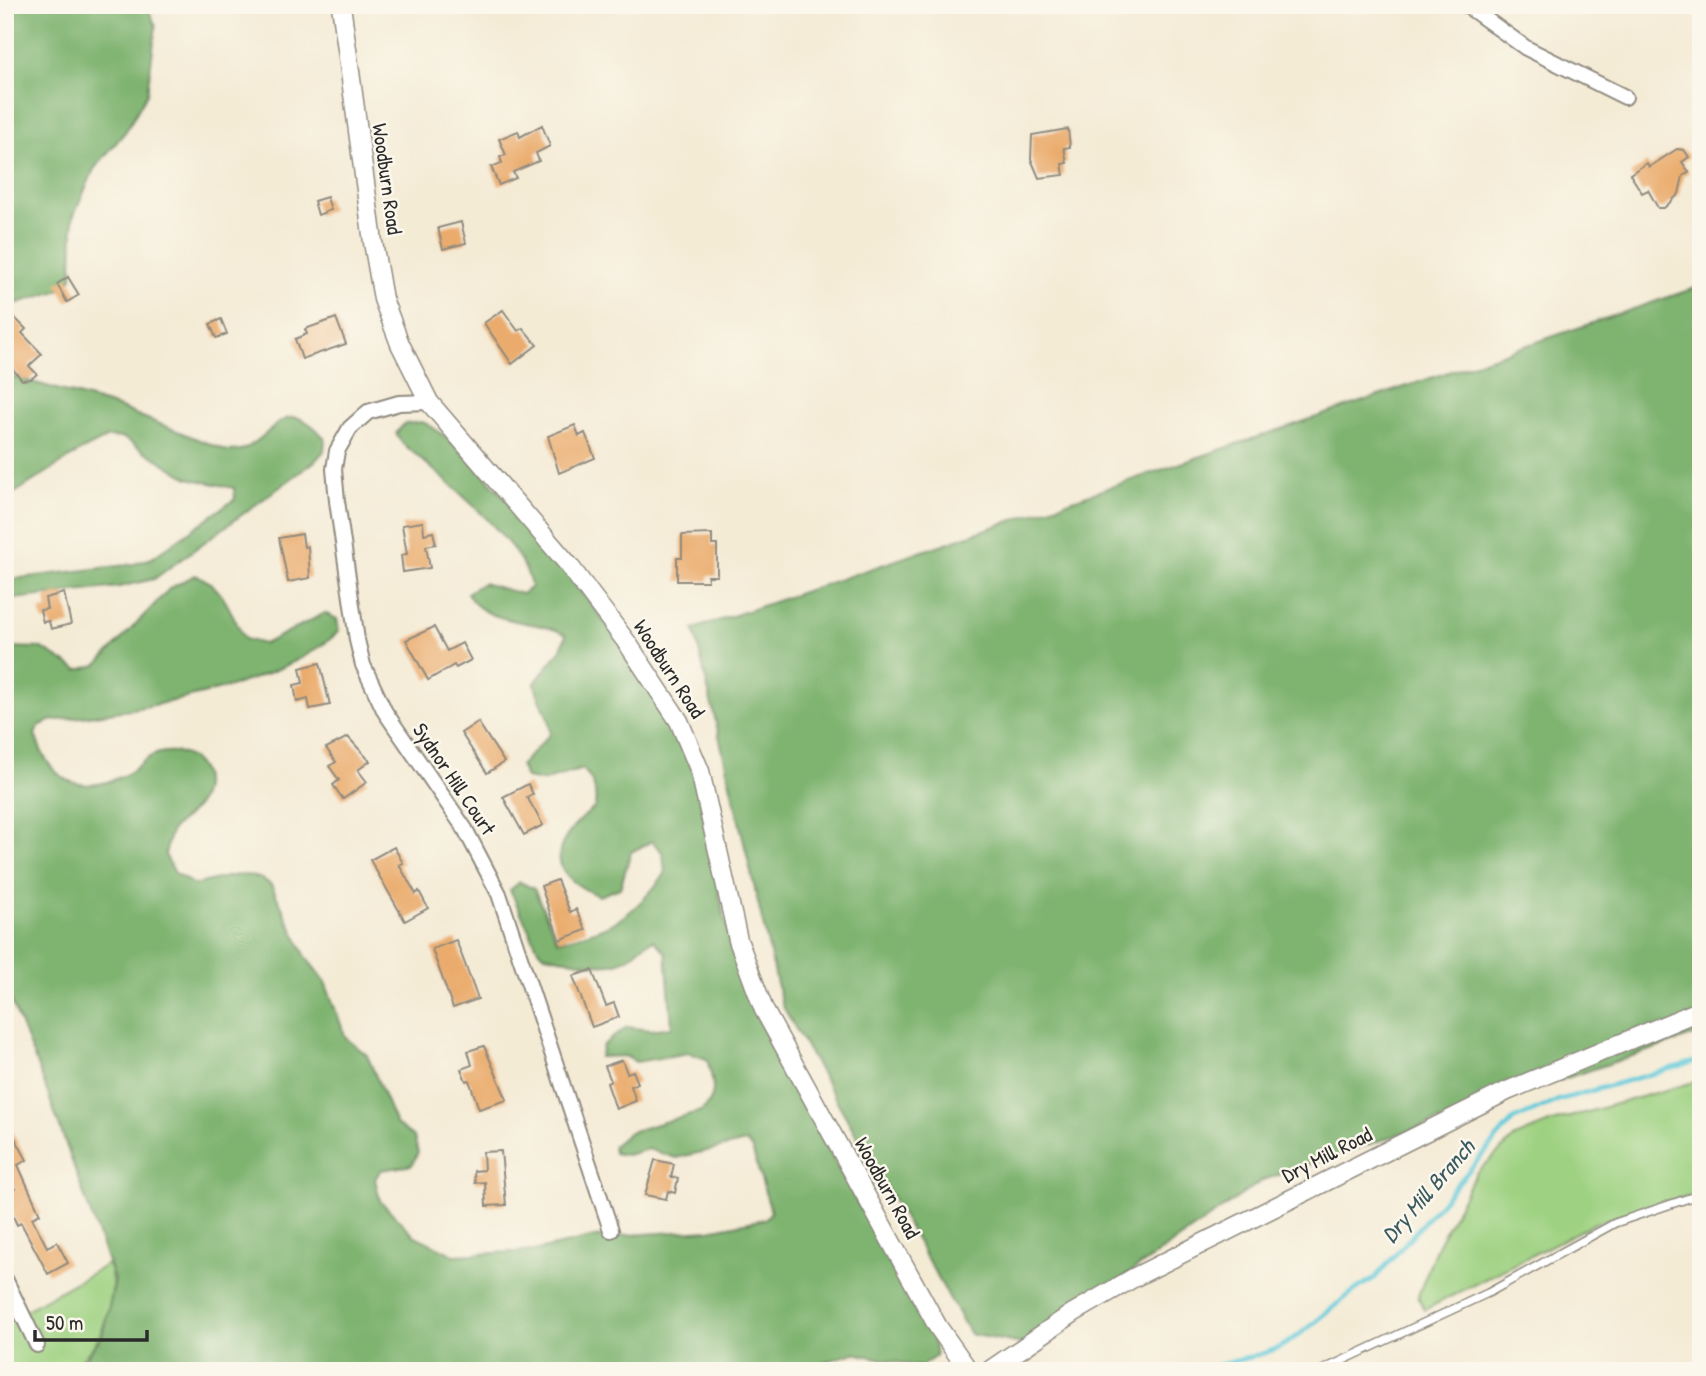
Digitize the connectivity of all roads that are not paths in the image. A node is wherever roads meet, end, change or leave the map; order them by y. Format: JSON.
{"nodes":[{"id":1,"x":341,"y":5,"type":"edge"},
{"id":2,"x":1466,"y":5,"type":"edge"},
{"id":3,"x":1625,"y":97,"type":"dead end"},
{"id":4,"x":429,"y":402,"type":"junction"},
{"id":5,"x":1701,"y":1010,"type":"edge"},
{"id":6,"x":1701,"y":1194,"type":"edge"},
{"id":7,"x":611,"y":1230,"type":"dead end"},
{"id":8,"x":5,"y":1279,"type":"edge"},
{"id":9,"x":37,"y":1345,"type":"dead end"},
{"id":10,"x":969,"y":1371,"type":"edge"},
{"id":11,"x":989,"y":1371,"type":"edge"},
{"id":12,"x":1320,"y":1371,"type":"edge"}],
"edges":[{"from":1,"to":4,"type":"street","name":"Woodburn Road"},
{"from":2,"to":3,"type":"street"},
{"from":4,"to":7,"type":"street","name":"Sydnor Hill Court"},
{"from":4,"to":10,"type":"street","name":"Woodburn Road"},
{"from":5,"to":11,"type":"street","name":"Dry Mill Road"},
{"from":6,"to":12,"type":"lane"},
{"from":8,"to":9,"type":"street"}]}
